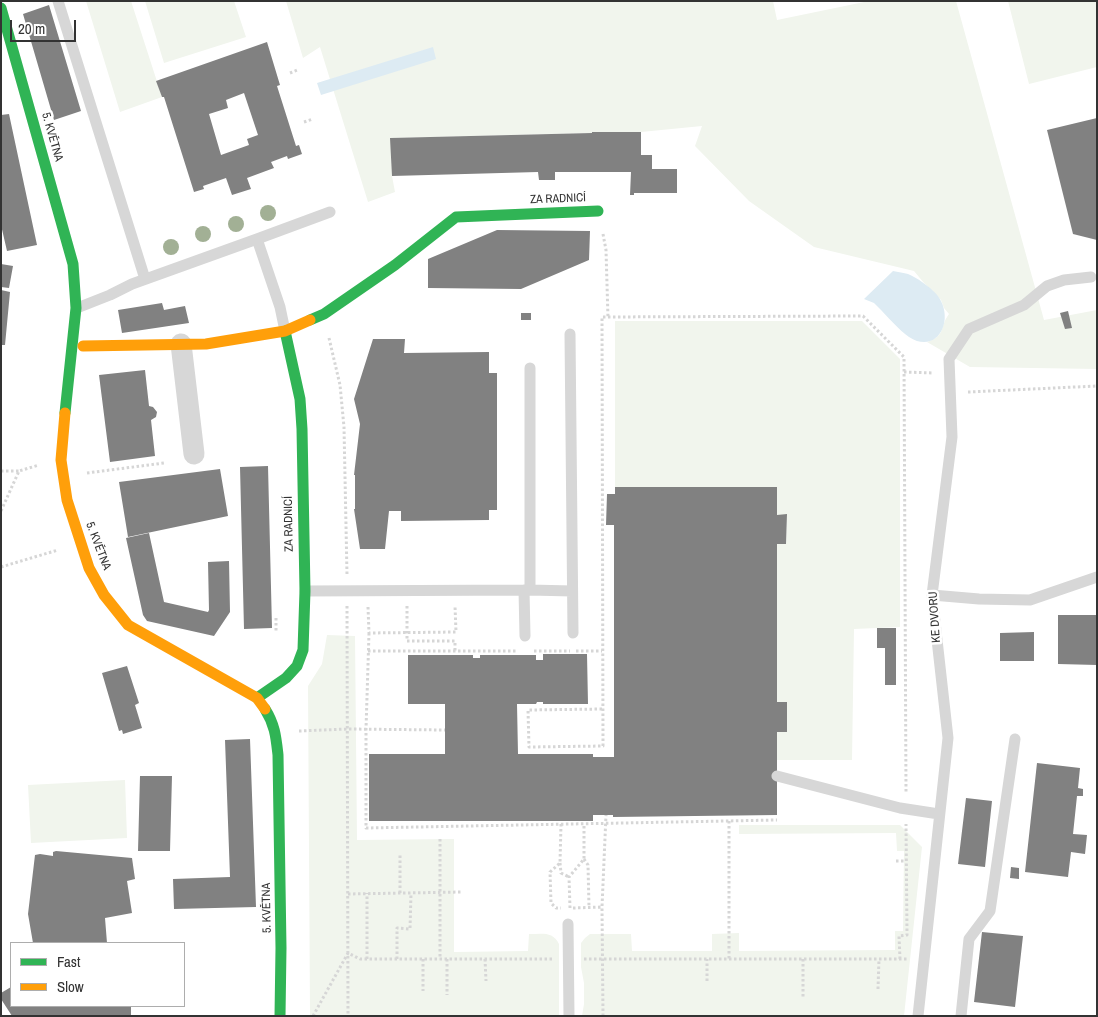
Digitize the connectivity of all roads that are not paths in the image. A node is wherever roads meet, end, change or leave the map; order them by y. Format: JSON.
{"nodes":[{"id":1,"x":58,"y":1,"type":"edge"},
{"id":2,"x":1,"y":8,"type":"edge"},
{"id":3,"x":598,"y":211,"type":"road end"},
{"id":4,"x":330,"y":212,"type":"dead end"},
{"id":5,"x":257,"y":239,"type":"junction"},
{"id":6,"x":1090,"y":277,"type":"dead end"},
{"id":7,"x":145,"y":279,"type":"junction"},
{"id":8,"x":76,"y":308,"type":"junction"},
{"id":9,"x":285,"y":331,"type":"junction"},
{"id":10,"x":570,"y":334,"type":"dead end"},
{"id":11,"x":181,"y":344,"type":"junction"},
{"id":12,"x":78,"y":346,"type":"junction"},
{"id":13,"x":530,"y":368,"type":"dead end"},
{"id":14,"x":194,"y":454,"type":"dead end"},
{"id":15,"x":1097,"y":577,"type":"edge"},
{"id":16,"x":527,"y":590,"type":"junction"},
{"id":17,"x":572,"y":590,"type":"junction"},
{"id":18,"x":305,"y":591,"type":"junction"},
{"id":19,"x":932,"y":595,"type":"junction"},
{"id":20,"x":573,"y":633,"type":"dead end"},
{"id":21,"x":525,"y":636,"type":"dead end"},
{"id":22,"x":257,"y":698,"type":"junction"},
{"id":23,"x":1015,"y":739,"type":"dead end"},
{"id":24,"x":777,"y":776,"type":"dead end"},
{"id":25,"x":940,"y":814,"type":"junction"},
{"id":26,"x":568,"y":924,"type":"dead end"},
{"id":27,"x":280,"y":1016,"type":"edge"},
{"id":28,"x":569,"y":1016,"type":"edge"},
{"id":29,"x":918,"y":1016,"type":"edge"},
{"id":30,"x":961,"y":1016,"type":"edge"}],
"edges":[{"from":1,"to":7,"type":"lane"},
{"from":2,"to":8,"type":"street","name":"5. KVĚTNA"},
{"from":3,"to":9,"type":"street","name":"ZA RADNICÍ"},
{"from":4,"to":5,"type":"lane"},
{"from":5,"to":7,"type":"lane"},
{"from":5,"to":9,"type":"lane"},
{"from":6,"to":19,"type":"lane","name":"KE DVORU"},
{"from":7,"to":8,"type":"lane"},
{"from":8,"to":12,"type":"street","name":"5. KVĚTNA"},
{"from":9,"to":11,"type":"street","name":"ZA RADNICÍ"},
{"from":9,"to":18,"type":"street","name":"ZA RADNICÍ"},
{"from":10,"to":17,"type":"lane"},
{"from":11,"to":12,"type":"street","name":"ZA RADNICÍ"},
{"from":11,"to":14,"type":"street"},
{"from":12,"to":22,"type":"street","name":"5. KVĚTNA"},
{"from":13,"to":16,"type":"lane"},
{"from":15,"to":19,"type":"lane"},
{"from":16,"to":17,"type":"lane"},
{"from":16,"to":18,"type":"lane"},
{"from":16,"to":21,"type":"lane"},
{"from":17,"to":20,"type":"lane"},
{"from":18,"to":22,"type":"street","name":"ZA RADNICÍ"},
{"from":19,"to":25,"type":"lane","name":"KE DVORU"},
{"from":22,"to":27,"type":"street","name":"5. KVĚTNA"},
{"from":23,"to":30,"type":"lane"},
{"from":24,"to":25,"type":"lane"},
{"from":25,"to":29,"type":"lane","name":"KE DVORU"},
{"from":26,"to":28,"type":"lane"}]}
